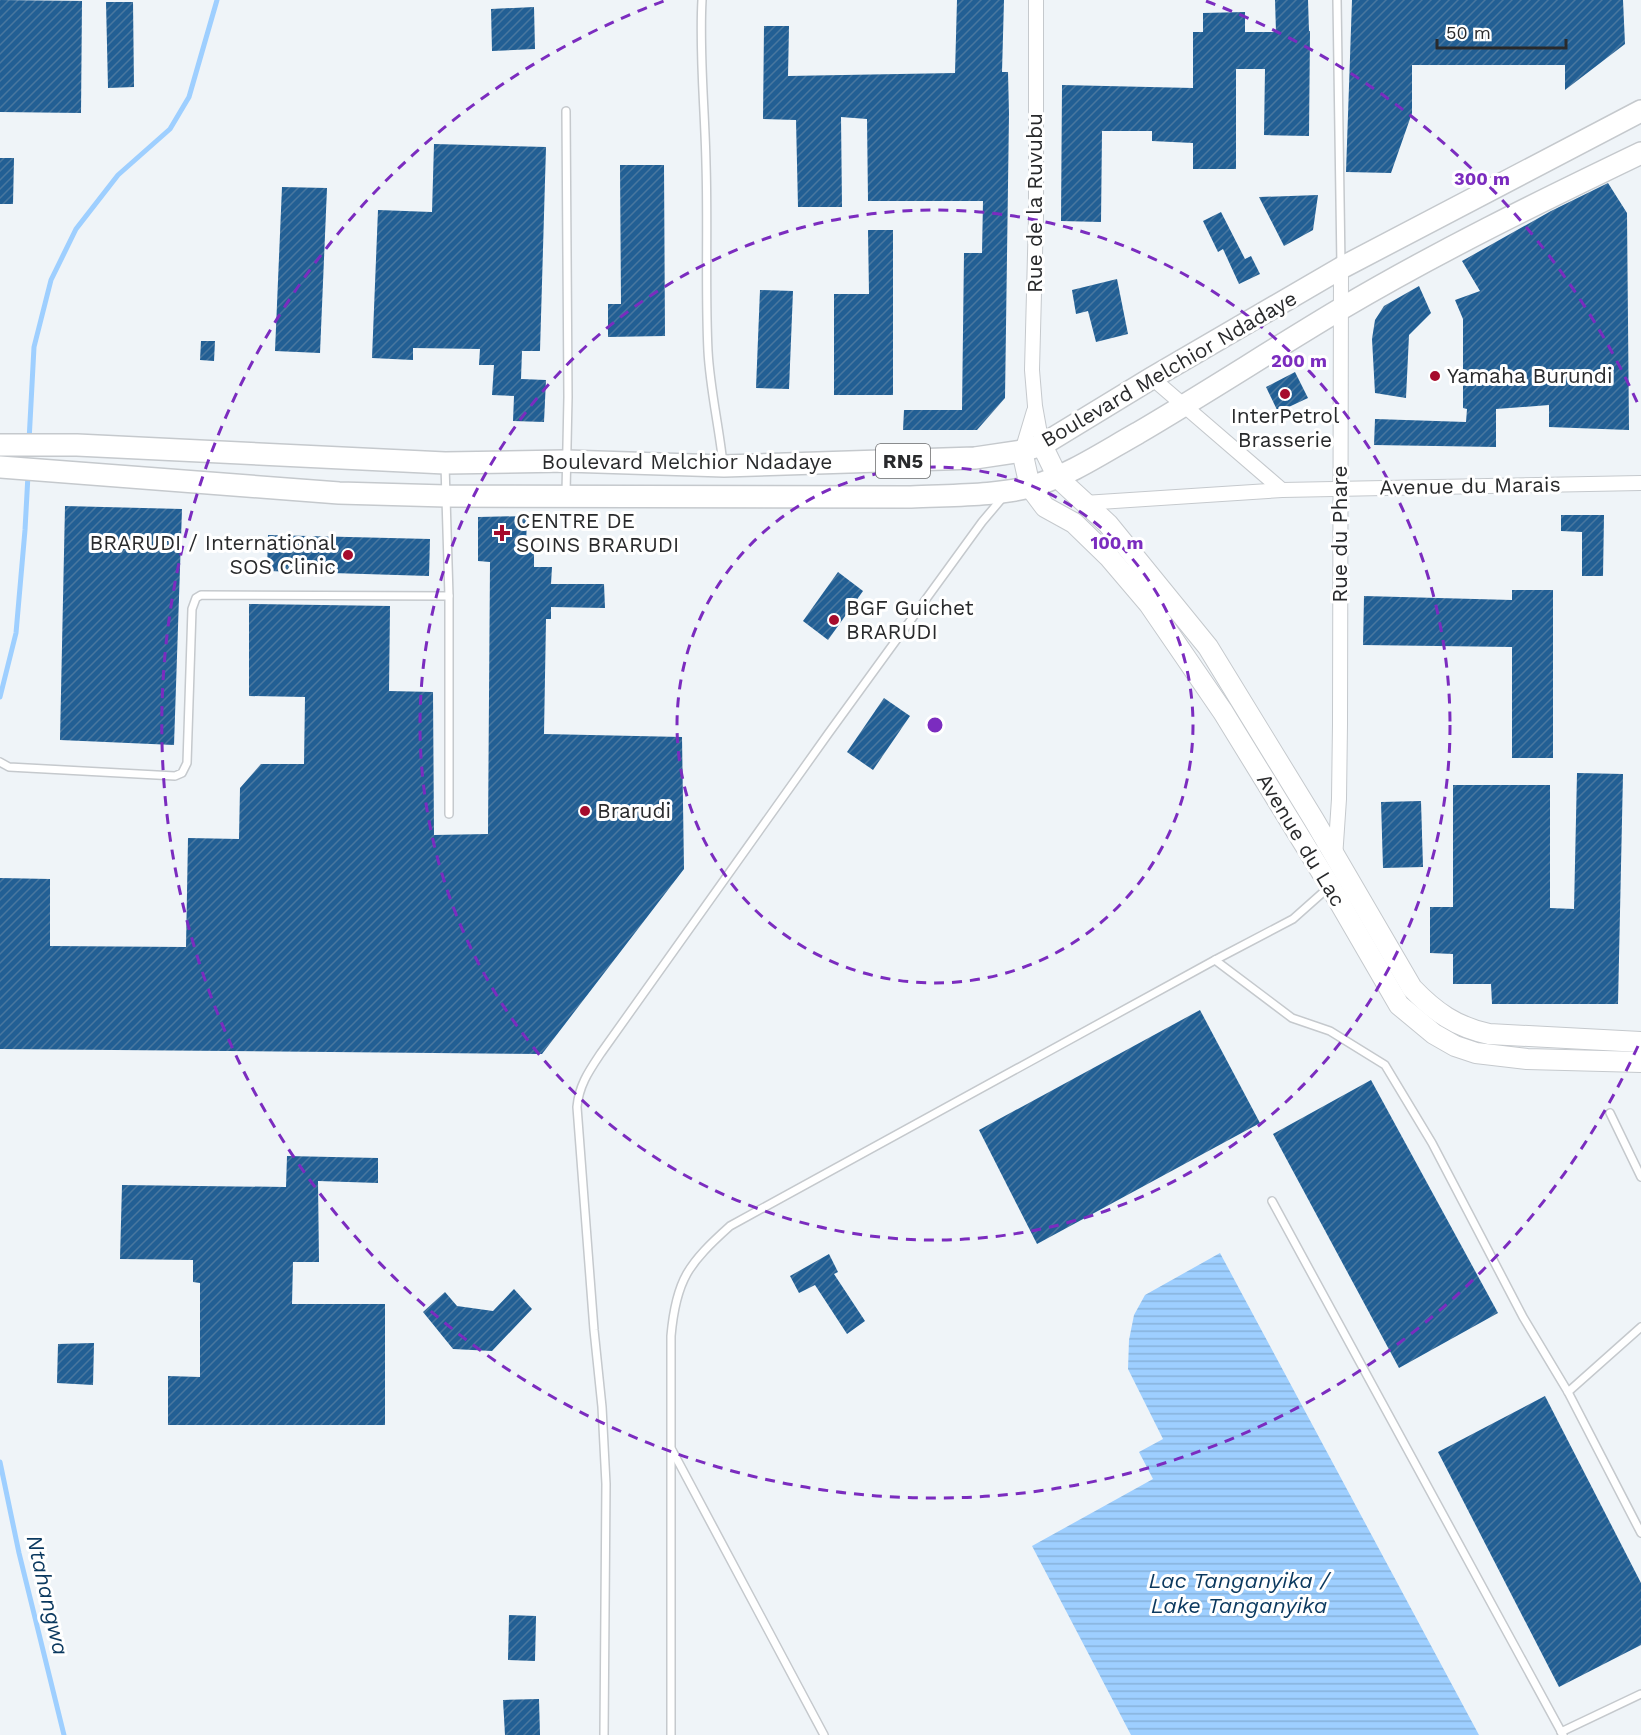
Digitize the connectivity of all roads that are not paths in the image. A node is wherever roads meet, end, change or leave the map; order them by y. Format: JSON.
{"nodes":[{"id":1,"x":702,"y":0,"type":"edge"},
{"id":2,"x":1036,"y":0,"type":"edge"},
{"id":3,"x":1337,"y":0,"type":"edge"},
{"id":4,"x":566,"y":111,"type":"dead end"},
{"id":5,"x":1641,"y":111,"type":"edge"},
{"id":6,"x":1641,"y":153,"type":"edge"},
{"id":7,"x":1341,"y":268,"type":"junction"},
{"id":8,"x":1340,"y":309,"type":"junction"},
{"id":9,"x":1152,"y":378,"type":"junction"},
{"id":10,"x":1185,"y":405,"type":"junction"},
{"id":11,"x":1035,"y":406,"type":"junction"},
{"id":12,"x":0,"y":445,"type":"edge"},
{"id":13,"x":1032,"y":448,"type":"junction"},
{"id":14,"x":566,"y":461,"type":"junction"},
{"id":15,"x":445,"y":463,"type":"junction"},
{"id":16,"x":724,"y":466,"type":"junction"},
{"id":17,"x":0,"y":467,"type":"edge"},
{"id":18,"x":1058,"y":478,"type":"junction"},
{"id":19,"x":1641,"y":483,"type":"edge"},
{"id":20,"x":1030,"y":487,"type":"junction"},
{"id":21,"x":1340,"y":488,"type":"junction"},
{"id":22,"x":1009,"y":490,"type":"junction"},
{"id":23,"x":1282,"y":490,"type":"junction"},
{"id":24,"x":566,"y":495,"type":"junction"},
{"id":25,"x":446,"y":496,"type":"junction"},
{"id":26,"x":1084,"y":503,"type":"junction"},
{"id":27,"x":449,"y":596,"type":"junction"},
{"id":28,"x":0,"y":762,"type":"edge"},
{"id":29,"x":450,"y":814,"type":"dead end"},
{"id":30,"x":1335,"y":858,"type":"junction"},
{"id":31,"x":1330,"y":886,"type":"junction"},
{"id":32,"x":1215,"y":960,"type":"junction"},
{"id":33,"x":1641,"y":1042,"type":"edge"},
{"id":34,"x":1641,"y":1062,"type":"edge"},
{"id":35,"x":1610,"y":1113,"type":"dead end"},
{"id":36,"x":1641,"y":1177,"type":"edge"},
{"id":37,"x":1272,"y":1201,"type":"dead end"},
{"id":38,"x":1641,"y":1327,"type":"edge"},
{"id":39,"x":1568,"y":1392,"type":"junction"},
{"id":40,"x":671,"y":1447,"type":"junction"},
{"id":41,"x":1641,"y":1533,"type":"edge"},
{"id":42,"x":1641,"y":1694,"type":"edge"},
{"id":43,"x":1562,"y":1733,"type":"edge"},
{"id":44,"x":604,"y":1735,"type":"edge"},
{"id":45,"x":671,"y":1735,"type":"edge"},
{"id":46,"x":824,"y":1735,"type":"edge"}],
"edges":[{"from":1,"to":16,"type":"lane"},
{"from":2,"to":11,"type":"street","name":"Rue de la Ruvubu"},
{"from":3,"to":7,"type":"lane","name":"Rue du Phare"},
{"from":4,"to":14,"type":"lane"},
{"from":5,"to":7,"type":"main road","name":"Boulevard Melchior Ndadaye","number":"RN5"},
{"from":6,"to":8,"type":"main road","name":"Boulevard Melchior Ndadaye","number":"RN5"},
{"from":7,"to":8,"type":"street","name":"Rue du Phare"},
{"from":7,"to":9,"type":"main road","name":"Boulevard Melchior Ndadaye","number":"RN5"},
{"from":8,"to":10,"type":"main road","name":"Boulevard Melchior Ndadaye","number":"RN5"},
{"from":8,"to":21,"type":"street","name":"Rue du Phare"},
{"from":9,"to":10,"type":"street"},
{"from":9,"to":13,"type":"main road","name":"Boulevard Melchior Ndadaye","number":"RN5"},
{"from":10,"to":18,"type":"main road","name":"Boulevard Melchior Ndadaye","number":"RN5"},
{"from":10,"to":23,"type":"street"},
{"from":11,"to":13,"type":"street","name":"Rue de la Ruvubu"},
{"from":11,"to":13,"type":"street","name":"Rue de la Ruvubu"},
{"from":12,"to":15,"type":"main road","name":"Boulevard Melchior Ndadaye","number":"RN5"},
{"from":13,"to":16,"type":"main road","name":"Boulevard Melchior Ndadaye","number":"RN5"},
{"from":13,"to":18,"type":"main road"},
{"from":13,"to":20,"type":"main road"},
{"from":14,"to":15,"type":"main road","name":"Boulevard Melchior Ndadaye","number":"RN5"},
{"from":14,"to":16,"type":"main road","name":"Boulevard Melchior Ndadaye","number":"RN5"},
{"from":14,"to":24,"type":"lane"},
{"from":15,"to":25,"type":"lane"},
{"from":17,"to":25,"type":"main road","name":"Boulevard Melchior Ndadaye","number":"RN5"},
{"from":18,"to":20,"type":"main road","name":"Boulevard Melchior Ndadaye","number":"RN5"},
{"from":18,"to":26,"type":"main road","name":"Avenue du Lac"},
{"from":19,"to":21,"type":"street","name":"Avenue du Marais"},
{"from":20,"to":22,"type":"main road","name":"Boulevard Melchior Ndadaye","number":"RN5"},
{"from":20,"to":31,"type":"main road","name":"Avenue du Lac"},
{"from":21,"to":23,"type":"street","name":"Avenue du Marais"},
{"from":21,"to":30,"type":"street","name":"Rue du Phare"},
{"from":22,"to":24,"type":"main road","name":"Boulevard Melchior Ndadaye","number":"RN5"},
{"from":22,"to":44,"type":"lane"},
{"from":23,"to":26,"type":"street","name":"Avenue du Marais"},
{"from":24,"to":25,"type":"main road","name":"Boulevard Melchior Ndadaye","number":"RN5"},
{"from":25,"to":27,"type":"lane"},
{"from":26,"to":30,"type":"main road","name":"Avenue du Lac"},
{"from":27,"to":28,"type":"lane"},
{"from":27,"to":29,"type":"lane"},
{"from":30,"to":31,"type":"street","name":"Rue du Phare"},
{"from":30,"to":33,"type":"main road","name":"Avenue du Lac"},
{"from":31,"to":32,"type":"lane"},
{"from":31,"to":34,"type":"main road","name":"Avenue du Lac"},
{"from":32,"to":39,"type":"lane"},
{"from":32,"to":40,"type":"lane"},
{"from":35,"to":36,"type":"lane"},
{"from":37,"to":43,"type":"lane"},
{"from":38,"to":39,"type":"lane"},
{"from":39,"to":41,"type":"lane"},
{"from":40,"to":45,"type":"lane"},
{"from":40,"to":46,"type":"lane"},
{"from":42,"to":43,"type":"lane"}]}
